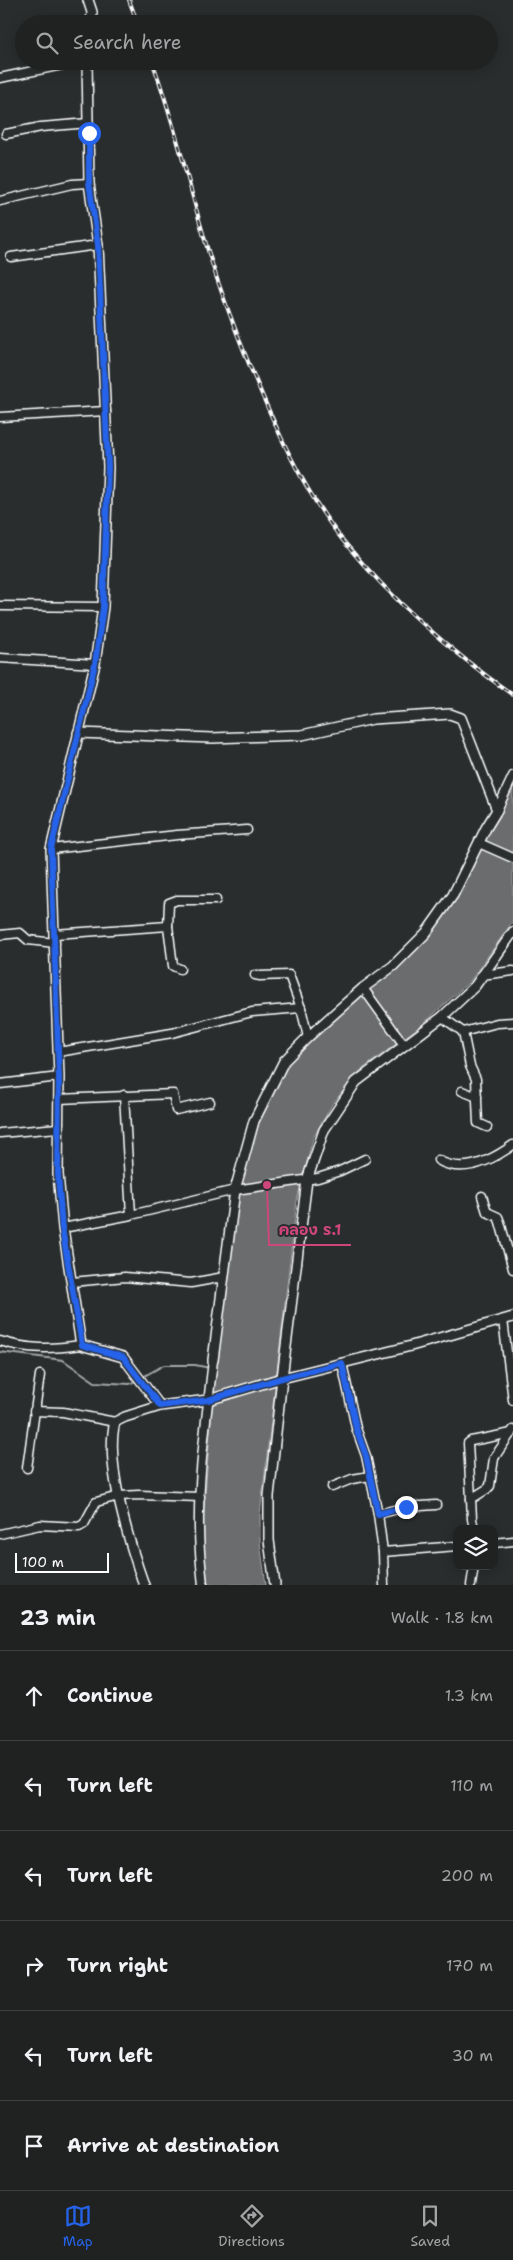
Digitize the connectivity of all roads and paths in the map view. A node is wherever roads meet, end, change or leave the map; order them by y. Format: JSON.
{"nodes":[{"id":1,"x":88,"y":0,"type":"edge"},
{"id":2,"x":92,"y":15,"type":"edge"},
{"id":3,"x":39,"y":70,"type":"edge"},
{"id":4,"x":87,"y":70,"type":"edge"},
{"id":5,"x":0,"y":78,"type":"edge"},
{"id":6,"x":89,"y":123,"type":"junction"},
{"id":7,"x":6,"y":134,"type":"dead end"},
{"id":8,"x":89,"y":182,"type":"junction"},
{"id":9,"x":0,"y":201,"type":"edge"},
{"id":10,"x":98,"y":245,"type":"junction"},
{"id":11,"x":11,"y":257,"type":"dead end"},
{"id":12,"x":106,"y":411,"type":"junction"},
{"id":13,"x":0,"y":417,"type":"edge"},
{"id":14,"x":0,"y":606,"type":"edge"},
{"id":15,"x":103,"y":607,"type":"junction"},
{"id":16,"x":0,"y":658,"type":"edge"},
{"id":17,"x":95,"y":664,"type":"junction"},
{"id":18,"x":78,"y":733,"type":"junction"},
{"id":19,"x":513,"y":776,"type":"edge"},
{"id":20,"x":497,"y":810,"type":"junction"},
{"id":21,"x":247,"y":830,"type":"dead end"},
{"id":22,"x":482,"y":844,"type":"junction"},
{"id":23,"x":51,"y":849,"type":"junction"},
{"id":24,"x":513,"y":858,"type":"edge"},
{"id":25,"x":216,"y":900,"type":"dead end"},
{"id":26,"x":168,"y":926,"type":"junction"},
{"id":27,"x":513,"y":932,"type":"edge"},
{"id":28,"x":0,"y":935,"type":"edge"},
{"id":29,"x":55,"y":938,"type":"junction"},
{"id":30,"x":180,"y":969,"type":"dead end"},
{"id":31,"x":513,"y":971,"type":"edge"},
{"id":32,"x":255,"y":975,"type":"dead end"},
{"id":33,"x":482,"y":975,"type":"junction"},
{"id":34,"x":363,"y":988,"type":"junction"},
{"id":35,"x":301,"y":1008,"type":"junction"},
{"id":36,"x":442,"y":1017,"type":"junction"},
{"id":37,"x":513,"y":1022,"type":"edge"},
{"id":38,"x":463,"y":1032,"type":"junction"},
{"id":39,"x":308,"y":1037,"type":"junction"},
{"id":40,"x":404,"y":1045,"type":"junction"},
{"id":41,"x":58,"y":1052,"type":"junction"},
{"id":42,"x":469,"y":1062,"type":"junction"},
{"id":43,"x":461,"y":1066,"type":"dead end"},
{"id":44,"x":59,"y":1078,"type":"junction"},
{"id":45,"x":0,"y":1084,"type":"edge"},
{"id":46,"x":462,"y":1091,"type":"dead end"},
{"id":47,"x":124,"y":1094,"type":"junction"},
{"id":48,"x":477,"y":1097,"type":"junction"},
{"id":49,"x":59,"y":1099,"type":"junction"},
{"id":50,"x":210,"y":1102,"type":"dead end"},
{"id":51,"x":487,"y":1127,"type":"dead end"},
{"id":52,"x":58,"y":1128,"type":"junction"},
{"id":53,"x":0,"y":1133,"type":"edge"},
{"id":54,"x":513,"y":1145,"type":"edge"},
{"id":55,"x":365,"y":1159,"type":"dead end"},
{"id":56,"x":438,"y":1160,"type":"dead end"},
{"id":57,"x":307,"y":1180,"type":"junction"},
{"id":58,"x":235,"y":1190,"type":"junction"},
{"id":59,"x":482,"y":1196,"type":"dead end"},
{"id":60,"x":131,"y":1215,"type":"junction"},
{"id":61,"x":62,"y":1228,"type":"junction"},
{"id":62,"x":513,"y":1269,"type":"edge"},
{"id":63,"x":224,"y":1277,"type":"junction"},
{"id":64,"x":72,"y":1282,"type":"junction"},
{"id":65,"x":513,"y":1317,"type":"edge"},
{"id":66,"x":502,"y":1320,"type":"junction"},
{"id":67,"x":0,"y":1341,"type":"edge"},
{"id":68,"x":82,"y":1345,"type":"junction"},
{"id":69,"x":214,"y":1360,"type":"joint"},
{"id":70,"x":342,"y":1363,"type":"junction"},
{"id":71,"x":40,"y":1375,"type":"dead end"},
{"id":72,"x":282,"y":1378,"type":"junction"},
{"id":73,"x":208,"y":1400,"type":"junction"},
{"id":74,"x":513,"y":1400,"type":"edge"},
{"id":75,"x":160,"y":1406,"type":"junction"},
{"id":76,"x":34,"y":1411,"type":"junction"},
{"id":77,"x":115,"y":1422,"type":"junction"},
{"id":78,"x":513,"y":1431,"type":"edge"},
{"id":79,"x":28,"y":1468,"type":"dead end"},
{"id":80,"x":370,"y":1476,"type":"junction"},
{"id":81,"x":332,"y":1487,"type":"dead end"},
{"id":82,"x":119,"y":1496,"type":"junction"},
{"id":83,"x":200,"y":1497,"type":"junction"},
{"id":84,"x":471,"y":1499,"type":"junction"},
{"id":85,"x":436,"y":1505,"type":"dead end"},
{"id":86,"x":378,"y":1514,"type":"junction"},
{"id":87,"x":473,"y":1525,"type":"edge"},
{"id":88,"x":0,"y":1534,"type":"edge"},
{"id":89,"x":513,"y":1542,"type":"edge"},
{"id":90,"x":498,"y":1543,"type":"edge"},
{"id":91,"x":453,"y":1546,"type":"edge"},
{"id":92,"x":383,"y":1552,"type":"junction"},
{"id":93,"x":473,"y":1570,"type":"edge"},
{"id":94,"x":144,"y":1585,"type":"edge"},
{"id":95,"x":203,"y":1585,"type":"edge"},
{"id":96,"x":275,"y":1585,"type":"edge"},
{"id":97,"x":384,"y":1585,"type":"edge"},
{"id":98,"x":471,"y":1585,"type":"edge"}],
"edges":[{"from":1,"to":2,"type":"street"},
{"from":3,"to":5,"type":"street"},
{"from":4,"to":6,"type":"street"},
{"from":6,"to":7,"type":"street"},
{"from":6,"to":8,"type":"street"},
{"from":8,"to":9,"type":"street"},
{"from":8,"to":10,"type":"street"},
{"from":10,"to":11,"type":"street"},
{"from":10,"to":12,"type":"street"},
{"from":12,"to":13,"type":"street"},
{"from":12,"to":15,"type":"street"},
{"from":14,"to":15,"type":"street"},
{"from":15,"to":17,"type":"street"},
{"from":16,"to":17,"type":"street"},
{"from":17,"to":18,"type":"street"},
{"from":18,"to":20,"type":"street"},
{"from":18,"to":23,"type":"street"},
{"from":19,"to":20,"type":"street"},
{"from":20,"to":22,"type":"street"},
{"from":21,"to":23,"type":"street"},
{"from":22,"to":24,"type":"street"},
{"from":22,"to":34,"type":"street"},
{"from":23,"to":29,"type":"street"},
{"from":25,"to":26,"type":"street"},
{"from":26,"to":29,"type":"street"},
{"from":26,"to":30,"type":"street"},
{"from":27,"to":33,"type":"street"},
{"from":28,"to":29,"type":"street"},
{"from":29,"to":41,"type":"street"},
{"from":31,"to":33,"type":"street"},
{"from":32,"to":35,"type":"street"},
{"from":33,"to":36,"type":"street"},
{"from":34,"to":39,"type":"street"},
{"from":34,"to":40,"type":"street"},
{"from":35,"to":39,"type":"street"},
{"from":35,"to":41,"type":"street"},
{"from":36,"to":38,"type":"street"},
{"from":36,"to":40,"type":"street"},
{"from":37,"to":38,"type":"street"},
{"from":38,"to":42,"type":"street"},
{"from":39,"to":58,"type":"street"},
{"from":40,"to":57,"type":"street"},
{"from":41,"to":44,"type":"street"},
{"from":42,"to":43,"type":"street"},
{"from":42,"to":48,"type":"street"},
{"from":44,"to":45,"type":"street"},
{"from":44,"to":49,"type":"street"},
{"from":46,"to":48,"type":"street"},
{"from":47,"to":49,"type":"street"},
{"from":47,"to":50,"type":"street"},
{"from":47,"to":60,"type":"street"},
{"from":48,"to":51,"type":"street"},
{"from":49,"to":52,"type":"street"},
{"from":52,"to":53,"type":"street"},
{"from":52,"to":61,"type":"street"},
{"from":54,"to":56,"type":"street"},
{"from":55,"to":57,"type":"street"},
{"from":57,"to":58,"type":"street"},
{"from":57,"to":72,"type":"street"},
{"from":58,"to":60,"type":"street"},
{"from":58,"to":63,"type":"street"},
{"from":59,"to":62,"type":"street"},
{"from":60,"to":61,"type":"street"},
{"from":61,"to":64,"type":"street"},
{"from":63,"to":64,"type":"street"},
{"from":63,"to":69,"type":"street"},
{"from":64,"to":68,"type":"street"},
{"from":65,"to":66,"type":"street"},
{"from":66,"to":70,"type":"street"},
{"from":66,"to":74,"type":"street"},
{"from":67,"to":68,"type":"street"},
{"from":68,"to":75,"type":"street"},
{"from":69,"to":73,"type":"street"},
{"from":70,"to":72,"type":"street"},
{"from":70,"to":80,"type":"street"},
{"from":71,"to":76,"type":"street"},
{"from":72,"to":73,"type":"street"},
{"from":72,"to":96,"type":"street"},
{"from":73,"to":75,"type":"street"},
{"from":73,"to":83,"type":"street"},
{"from":75,"to":77,"type":"street"},
{"from":76,"to":77,"type":"street"},
{"from":76,"to":79,"type":"street"},
{"from":77,"to":82,"type":"street"},
{"from":78,"to":84,"type":"street"},
{"from":78,"to":84,"type":"street"},
{"from":80,"to":81,"type":"street"},
{"from":80,"to":86,"type":"street"},
{"from":82,"to":83,"type":"street"},
{"from":82,"to":88,"type":"street"},
{"from":82,"to":94,"type":"street"},
{"from":83,"to":95,"type":"street"},
{"from":84,"to":87,"type":"street"},
{"from":85,"to":86,"type":"street"},
{"from":86,"to":92,"type":"street"},
{"from":89,"to":90,"type":"street"},
{"from":91,"to":92,"type":"street"},
{"from":92,"to":97,"type":"street"},
{"from":93,"to":98,"type":"street"}]}
